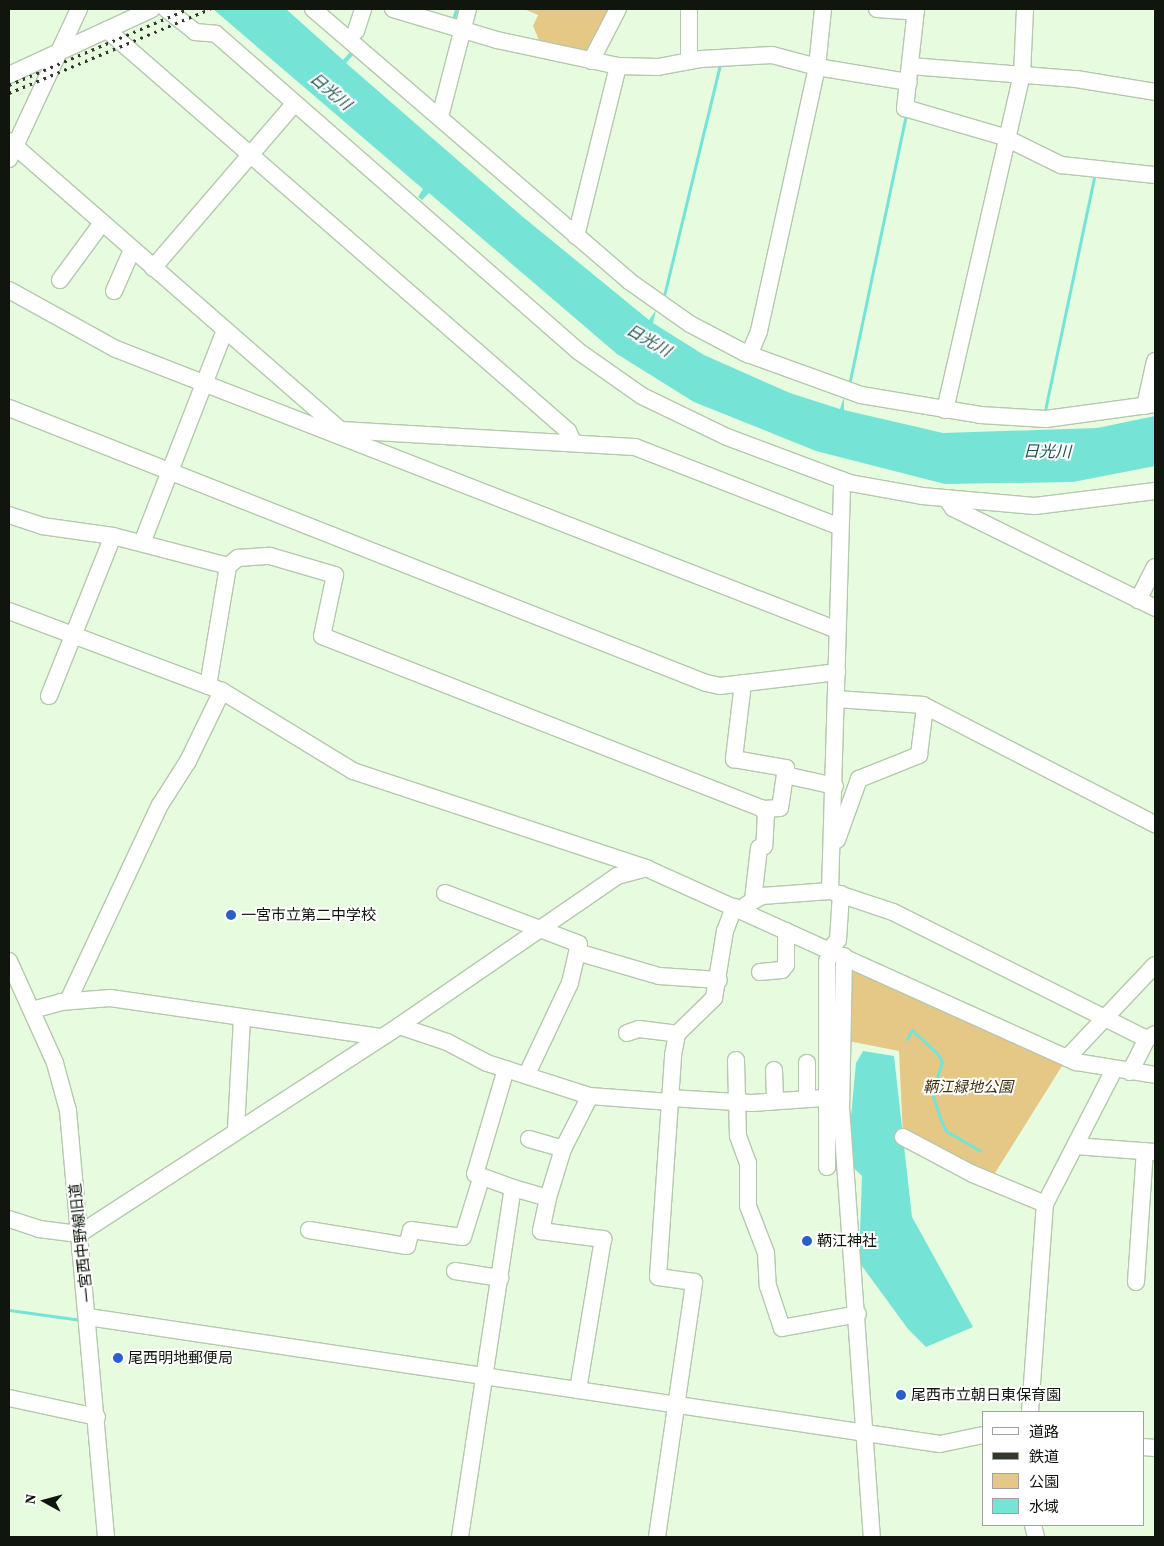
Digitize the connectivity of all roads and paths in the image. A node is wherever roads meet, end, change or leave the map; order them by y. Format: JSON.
{"nodes":[{"id":1,"x":79,"y":9,"type":"edge"},
{"id":2,"x":152,"y":9,"type":"edge"},
{"id":3,"x":166,"y":9,"type":"edge"},
{"id":4,"x":313,"y":9,"type":"edge"},
{"id":5,"x":393,"y":9,"type":"edge"},
{"id":6,"x":468,"y":9,"type":"edge"},
{"id":7,"x":618,"y":9,"type":"edge"},
{"id":8,"x":689,"y":9,"type":"edge"},
{"id":9,"x":823,"y":9,"type":"edge"},
{"id":10,"x":877,"y":9,"type":"edge"},
{"id":11,"x":1025,"y":9,"type":"edge"},
{"id":12,"x":916,"y":10,"type":"edge"},
{"id":13,"x":107,"y":30,"type":"junction"},
{"id":14,"x":463,"y":30,"type":"junction"},
{"id":15,"x":59,"y":51,"type":"junction"},
{"id":16,"x":591,"y":61,"type":"junction"},
{"id":17,"x":689,"y":61,"type":"junction"},
{"id":18,"x":618,"y":66,"type":"junction"},
{"id":19,"x":817,"y":68,"type":"junction"},
{"id":20,"x":909,"y":74,"type":"junction"},
{"id":21,"x":9,"y":75,"type":"edge"},
{"id":22,"x":1022,"y":75,"type":"junction"},
{"id":23,"x":1155,"y":92,"type":"edge"},
{"id":24,"x":294,"y":104,"type":"junction"},
{"id":25,"x":440,"y":117,"type":"junction"},
{"id":26,"x":1004,"y":138,"type":"junction"},
{"id":27,"x":11,"y":149,"type":"edge"},
{"id":28,"x":250,"y":155,"type":"junction"},
{"id":29,"x":1155,"y":176,"type":"edge"},
{"id":30,"x":102,"y":223,"type":"junction"},
{"id":31,"x":576,"y":236,"type":"junction"},
{"id":32,"x":132,"y":250,"type":"junction"},
{"id":33,"x":153,"y":268,"type":"junction"},
{"id":34,"x":60,"y":280,"type":"dead end"},
{"id":35,"x":9,"y":290,"type":"edge"},
{"id":36,"x":114,"y":290,"type":"dead end"},
{"id":37,"x":225,"y":330,"type":"junction"},
{"id":38,"x":749,"y":355,"type":"junction"},
{"id":39,"x":1155,"y":361,"type":"edge"},
{"id":40,"x":203,"y":384,"type":"junction"},
{"id":41,"x":1150,"y":405,"type":"edge"},
{"id":42,"x":9,"y":408,"type":"edge"},
{"id":43,"x":945,"y":410,"type":"junction"},
{"id":44,"x":338,"y":432,"type":"junction"},
{"id":45,"x":573,"y":442,"type":"junction"},
{"id":46,"x":167,"y":473,"type":"junction"},
{"id":47,"x":842,"y":480,"type":"junction"},
{"id":48,"x":1155,"y":492,"type":"edge"},
{"id":49,"x":946,"y":498,"type":"junction"},
{"id":50,"x":9,"y":514,"type":"edge"},
{"id":51,"x":840,"y":527,"type":"junction"},
{"id":52,"x":113,"y":536,"type":"junction"},
{"id":53,"x":142,"y":544,"type":"junction"},
{"id":54,"x":228,"y":566,"type":"junction"},
{"id":55,"x":1155,"y":566,"type":"edge"},
{"id":56,"x":1138,"y":600,"type":"junction"},
{"id":57,"x":1155,"y":608,"type":"edge"},
{"id":58,"x":9,"y":611,"type":"edge"},
{"id":59,"x":837,"y":630,"type":"junction"},
{"id":60,"x":73,"y":635,"type":"junction"},
{"id":61,"x":837,"y":672,"type":"junction"},
{"id":62,"x":744,"y":683,"type":"junction"},
{"id":63,"x":215,"y":688,"type":"junction"},
{"id":64,"x":48,"y":696,"type":"dead end"},
{"id":65,"x":837,"y":699,"type":"junction"},
{"id":66,"x":925,"y":707,"type":"junction"},
{"id":67,"x":785,"y":775,"type":"junction"},
{"id":68,"x":859,"y":779,"type":"junction"},
{"id":69,"x":835,"y":782,"type":"junction"},
{"id":70,"x":763,"y":810,"type":"junction"},
{"id":71,"x":1155,"y":824,"type":"edge"},
{"id":72,"x":833,"y":846,"type":"junction"},
{"id":73,"x":646,"y":868,"type":"junction"},
{"id":74,"x":835,"y":892,"type":"junction"},
{"id":75,"x":445,"y":893,"type":"dead end"},
{"id":76,"x":743,"y":906,"type":"junction"},
{"id":77,"x":542,"y":928,"type":"junction"},
{"id":78,"x":786,"y":931,"type":"junction"},
{"id":79,"x":578,"y":952,"type":"junction"},
{"id":80,"x":833,"y":956,"type":"junction"},
{"id":81,"x":9,"y":960,"type":"edge"},
{"id":82,"x":1155,"y":965,"type":"edge"},
{"id":83,"x":760,"y":972,"type":"dead end"},
{"id":84,"x":719,"y":980,"type":"junction"},
{"id":85,"x":14,"y":984,"type":"edge"},
{"id":86,"x":68,"y":1001,"type":"junction"},
{"id":87,"x":32,"y":1010,"type":"junction"},
{"id":88,"x":1103,"y":1017,"type":"junction"},
{"id":89,"x":242,"y":1019,"type":"junction"},
{"id":90,"x":399,"y":1026,"type":"junction"},
{"id":91,"x":627,"y":1033,"type":"dead end"},
{"id":92,"x":677,"y":1034,"type":"junction"},
{"id":93,"x":380,"y":1037,"type":"junction"},
{"id":94,"x":1151,"y":1037,"type":"edge"},
{"id":95,"x":1067,"y":1058,"type":"junction"},
{"id":96,"x":736,"y":1060,"type":"dead end"},
{"id":97,"x":807,"y":1063,"type":"dead end"},
{"id":98,"x":506,"y":1069,"type":"junction"},
{"id":99,"x":774,"y":1070,"type":"dead end"},
{"id":100,"x":1122,"y":1071,"type":"junction"},
{"id":101,"x":527,"y":1074,"type":"junction"},
{"id":102,"x":1155,"y":1075,"type":"edge"},
{"id":103,"x":590,"y":1096,"type":"junction"},
{"id":104,"x":834,"y":1097,"type":"junction"},
{"id":105,"x":807,"y":1099,"type":"junction"},
{"id":106,"x":670,"y":1100,"type":"junction"},
{"id":107,"x":775,"y":1101,"type":"junction"},
{"id":108,"x":736,"y":1102,"type":"junction"},
{"id":109,"x":236,"y":1129,"type":"junction"},
{"id":110,"x":903,"y":1137,"type":"dead end"},
{"id":111,"x":529,"y":1139,"type":"dead end"},
{"id":112,"x":1075,"y":1146,"type":"junction"},
{"id":113,"x":564,"y":1149,"type":"junction"},
{"id":114,"x":1150,"y":1152,"type":"edge"},
{"id":115,"x":827,"y":1167,"type":"dead end"},
{"id":116,"x":481,"y":1178,"type":"junction"},
{"id":117,"x":513,"y":1188,"type":"junction"},
{"id":118,"x":548,"y":1198,"type":"junction"},
{"id":119,"x":1045,"y":1204,"type":"junction"},
{"id":120,"x":9,"y":1219,"type":"edge"},
{"id":121,"x":309,"y":1230,"type":"dead end"},
{"id":122,"x":79,"y":1234,"type":"junction"},
{"id":123,"x":455,"y":1271,"type":"dead end"},
{"id":124,"x":500,"y":1278,"type":"junction"},
{"id":125,"x":1136,"y":1282,"type":"dead end"},
{"id":126,"x":858,"y":1314,"type":"junction"},
{"id":127,"x":88,"y":1317,"type":"junction"},
{"id":128,"x":484,"y":1374,"type":"junction"},
{"id":129,"x":578,"y":1390,"type":"junction"},
{"id":130,"x":9,"y":1398,"type":"edge"},
{"id":131,"x":678,"y":1405,"type":"junction"},
{"id":132,"x":1030,"y":1411,"type":"edge"},
{"id":133,"x":97,"y":1417,"type":"junction"},
{"id":134,"x":866,"y":1433,"type":"junction"},
{"id":135,"x":982,"y":1435,"type":"edge"},
{"id":136,"x":106,"y":1537,"type":"edge"},
{"id":137,"x":460,"y":1537,"type":"edge"},
{"id":138,"x":657,"y":1537,"type":"edge"},
{"id":139,"x":872,"y":1537,"type":"edge"}],
"edges":[{"from":1,"to":15,"type":"street"},
{"from":2,"to":13,"type":"street"},
{"from":3,"to":24,"type":"street"},
{"from":4,"to":25,"type":"street"},
{"from":5,"to":14,"type":"street"},
{"from":6,"to":14,"type":"street"},
{"from":7,"to":16,"type":"street"},
{"from":8,"to":17,"type":"street"},
{"from":9,"to":19,"type":"street"},
{"from":10,"to":12,"type":"street"},
{"from":11,"to":22,"type":"street"},
{"from":12,"to":20,"type":"street"},
{"from":13,"to":15,"type":"street"},
{"from":13,"to":28,"type":"street"},
{"from":14,"to":16,"type":"street"},
{"from":14,"to":25,"type":"street"},
{"from":15,"to":21,"type":"street"},
{"from":15,"to":27,"type":"street"},
{"from":16,"to":18,"type":"street"},
{"from":17,"to":18,"type":"street"},
{"from":17,"to":19,"type":"street"},
{"from":18,"to":31,"type":"street"},
{"from":19,"to":20,"type":"street"},
{"from":19,"to":38,"type":"street"},
{"from":20,"to":22,"type":"street"},
{"from":20,"to":26,"type":"street"},
{"from":22,"to":23,"type":"street"},
{"from":22,"to":26,"type":"street"},
{"from":24,"to":28,"type":"street"},
{"from":24,"to":47,"type":"street"},
{"from":25,"to":31,"type":"street"},
{"from":26,"to":29,"type":"street"},
{"from":26,"to":43,"type":"street"},
{"from":27,"to":30,"type":"street"},
{"from":28,"to":33,"type":"street"},
{"from":28,"to":45,"type":"street"},
{"from":30,"to":32,"type":"street"},
{"from":30,"to":34,"type":"street"},
{"from":31,"to":38,"type":"street"},
{"from":32,"to":33,"type":"street"},
{"from":32,"to":36,"type":"street"},
{"from":33,"to":37,"type":"street"},
{"from":35,"to":40,"type":"street"},
{"from":37,"to":40,"type":"street"},
{"from":37,"to":44,"type":"street"},
{"from":38,"to":43,"type":"street"},
{"from":39,"to":41,"type":"street"},
{"from":40,"to":44,"type":"street"},
{"from":40,"to":46,"type":"street"},
{"from":41,"to":43,"type":"street"},
{"from":42,"to":46,"type":"street"},
{"from":44,"to":45,"type":"street"},
{"from":44,"to":59,"type":"street"},
{"from":45,"to":51,"type":"street"},
{"from":46,"to":53,"type":"street"},
{"from":46,"to":62,"type":"street"},
{"from":47,"to":49,"type":"street"},
{"from":47,"to":51,"type":"street"},
{"from":48,"to":49,"type":"street"},
{"from":49,"to":56,"type":"street"},
{"from":50,"to":52,"type":"street"},
{"from":51,"to":59,"type":"street"},
{"from":52,"to":53,"type":"street"},
{"from":52,"to":60,"type":"street"},
{"from":53,"to":54,"type":"street"},
{"from":54,"to":63,"type":"street"},
{"from":54,"to":70,"type":"street"},
{"from":55,"to":56,"type":"street"},
{"from":56,"to":57,"type":"street"},
{"from":58,"to":60,"type":"street"},
{"from":59,"to":61,"type":"street"},
{"from":60,"to":63,"type":"street"},
{"from":60,"to":64,"type":"street"},
{"from":61,"to":62,"type":"street"},
{"from":61,"to":65,"type":"street"},
{"from":62,"to":67,"type":"street"},
{"from":63,"to":73,"type":"street"},
{"from":63,"to":86,"type":"street"},
{"from":65,"to":66,"type":"street"},
{"from":65,"to":69,"type":"street"},
{"from":66,"to":68,"type":"street"},
{"from":66,"to":71,"type":"street"},
{"from":67,"to":69,"type":"street"},
{"from":67,"to":70,"type":"street"},
{"from":68,"to":69,"type":"street"},
{"from":68,"to":72,"type":"street"},
{"from":69,"to":72,"type":"street"},
{"from":70,"to":76,"type":"street"},
{"from":72,"to":74,"type":"street"},
{"from":73,"to":76,"type":"street"},
{"from":73,"to":77,"type":"street"},
{"from":74,"to":76,"type":"street"},
{"from":74,"to":80,"type":"street"},
{"from":74,"to":88,"type":"street"},
{"from":75,"to":77,"type":"street"},
{"from":76,"to":78,"type":"street"},
{"from":76,"to":84,"type":"street"},
{"from":77,"to":79,"type":"street"},
{"from":77,"to":90,"type":"street"},
{"from":78,"to":80,"type":"street"},
{"from":78,"to":83,"type":"street"},
{"from":79,"to":84,"type":"street"},
{"from":79,"to":101,"type":"street"},
{"from":80,"to":95,"type":"street"},
{"from":80,"to":104,"type":"street"},
{"from":81,"to":85,"type":"street","name":"一宮西中野線旧道"},
{"from":82,"to":88,"type":"street"},
{"from":84,"to":92,"type":"street"},
{"from":85,"to":87,"type":"street","name":"一宮西中野線旧道"},
{"from":86,"to":87,"type":"street"},
{"from":86,"to":89,"type":"street"},
{"from":87,"to":122,"type":"street","name":"一宮西中野線旧道"},
{"from":88,"to":94,"type":"street"},
{"from":88,"to":95,"type":"street"},
{"from":89,"to":93,"type":"street"},
{"from":89,"to":109,"type":"street"},
{"from":90,"to":93,"type":"street"},
{"from":90,"to":98,"type":"street"},
{"from":91,"to":92,"type":"street"},
{"from":92,"to":106,"type":"street"},
{"from":93,"to":109,"type":"street"},
{"from":94,"to":100,"type":"street"},
{"from":95,"to":100,"type":"street"},
{"from":96,"to":108,"type":"street"},
{"from":97,"to":105,"type":"street"},
{"from":98,"to":101,"type":"street"},
{"from":98,"to":116,"type":"street"},
{"from":99,"to":107,"type":"street"},
{"from":100,"to":102,"type":"street"},
{"from":100,"to":112,"type":"street"},
{"from":101,"to":103,"type":"street"},
{"from":103,"to":106,"type":"street"},
{"from":103,"to":113,"type":"street"},
{"from":104,"to":105,"type":"street"},
{"from":104,"to":115,"type":"street"},
{"from":104,"to":126,"type":"street"},
{"from":105,"to":107,"type":"street"},
{"from":106,"to":108,"type":"street"},
{"from":106,"to":131,"type":"street"},
{"from":107,"to":108,"type":"street"},
{"from":108,"to":126,"type":"street"},
{"from":109,"to":122,"type":"street"},
{"from":110,"to":119,"type":"street"},
{"from":111,"to":113,"type":"street"},
{"from":112,"to":114,"type":"street"},
{"from":112,"to":119,"type":"street"},
{"from":113,"to":118,"type":"street"},
{"from":114,"to":125,"type":"street"},
{"from":116,"to":117,"type":"street"},
{"from":116,"to":121,"type":"street"},
{"from":117,"to":118,"type":"street"},
{"from":117,"to":124,"type":"street"},
{"from":118,"to":129,"type":"street"},
{"from":119,"to":132,"type":"street"},
{"from":120,"to":122,"type":"street"},
{"from":122,"to":127,"type":"street","name":"一宮西中野線旧道"},
{"from":123,"to":124,"type":"street"},
{"from":124,"to":128,"type":"street"},
{"from":126,"to":134,"type":"street"},
{"from":127,"to":128,"type":"street"},
{"from":127,"to":133,"type":"street","name":"一宮西中野線旧道"},
{"from":128,"to":129,"type":"street"},
{"from":128,"to":137,"type":"street"},
{"from":129,"to":131,"type":"street"},
{"from":130,"to":133,"type":"street"},
{"from":131,"to":134,"type":"street"},
{"from":131,"to":138,"type":"street"},
{"from":133,"to":136,"type":"street","name":"一宮西中野線旧道"},
{"from":134,"to":135,"type":"street"},
{"from":134,"to":139,"type":"street"}]}
